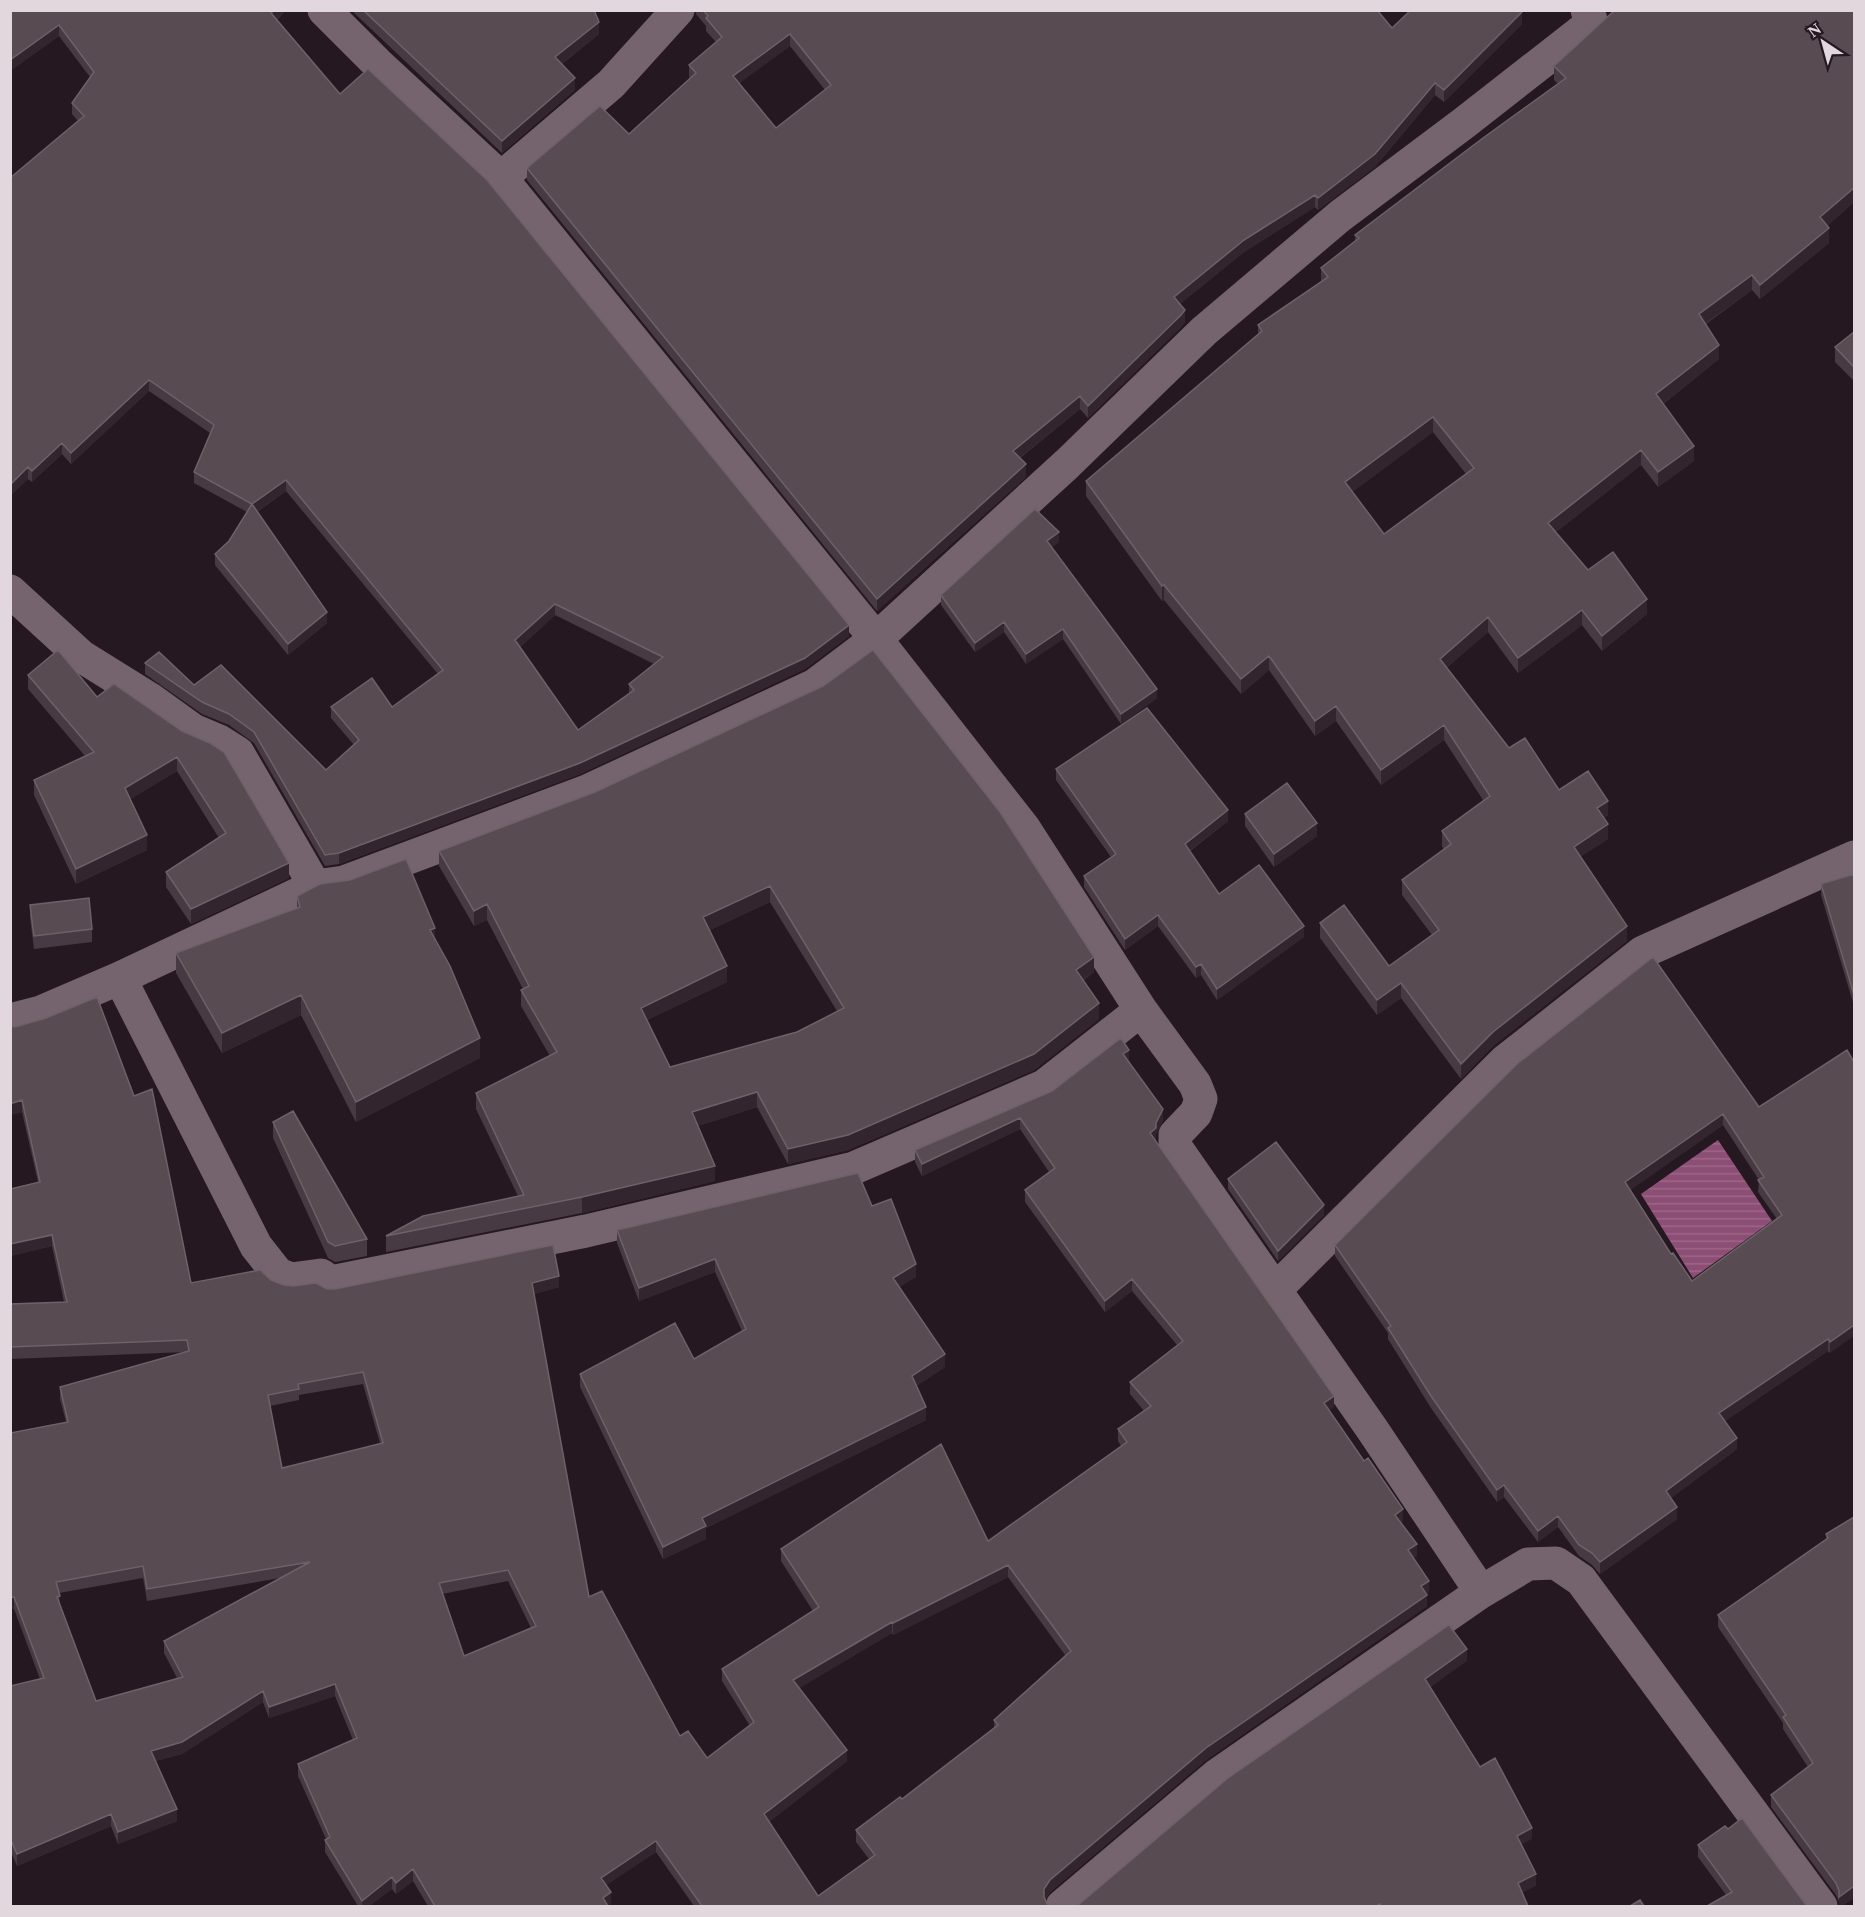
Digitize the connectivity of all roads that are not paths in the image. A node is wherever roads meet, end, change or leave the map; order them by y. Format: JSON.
{"nodes":[{"id":1,"x":324,"y":10,"type":"edge"},
{"id":2,"x":678,"y":10,"type":"edge"},
{"id":3,"x":1587,"y":10,"type":"edge"},
{"id":4,"x":501,"y":178,"type":"junction"},
{"id":5,"x":10,"y":591,"type":"edge"},
{"id":6,"x":876,"y":639,"type":"junction"},
{"id":7,"x":1854,"y":857,"type":"edge"},
{"id":8,"x":315,"y":886,"type":"junction"},
{"id":9,"x":120,"y":978,"type":"junction"},
{"id":10,"x":1141,"y":1010,"type":"junction"},
{"id":11,"x":10,"y":1020,"type":"edge"},
{"id":12,"x":1275,"y":1290,"type":"junction"},
{"id":13,"x":1481,"y":1592,"type":"junction"},
{"id":14,"x":1062,"y":1906,"type":"edge"},
{"id":15,"x":1821,"y":1906,"type":"edge"}],
"edges":[{"from":1,"to":4,"type":"street"},
{"from":2,"to":4,"type":"street"},
{"from":3,"to":6,"type":"street"},
{"from":4,"to":6,"type":"street"},
{"from":5,"to":8,"type":"street"},
{"from":6,"to":8,"type":"street"},
{"from":6,"to":10,"type":"street"},
{"from":7,"to":12,"type":"street"},
{"from":8,"to":9,"type":"street"},
{"from":9,"to":10,"type":"street"},
{"from":9,"to":11,"type":"street"},
{"from":10,"to":12,"type":"street"},
{"from":12,"to":13,"type":"street"},
{"from":13,"to":14,"type":"street"},
{"from":13,"to":15,"type":"street"}]}
